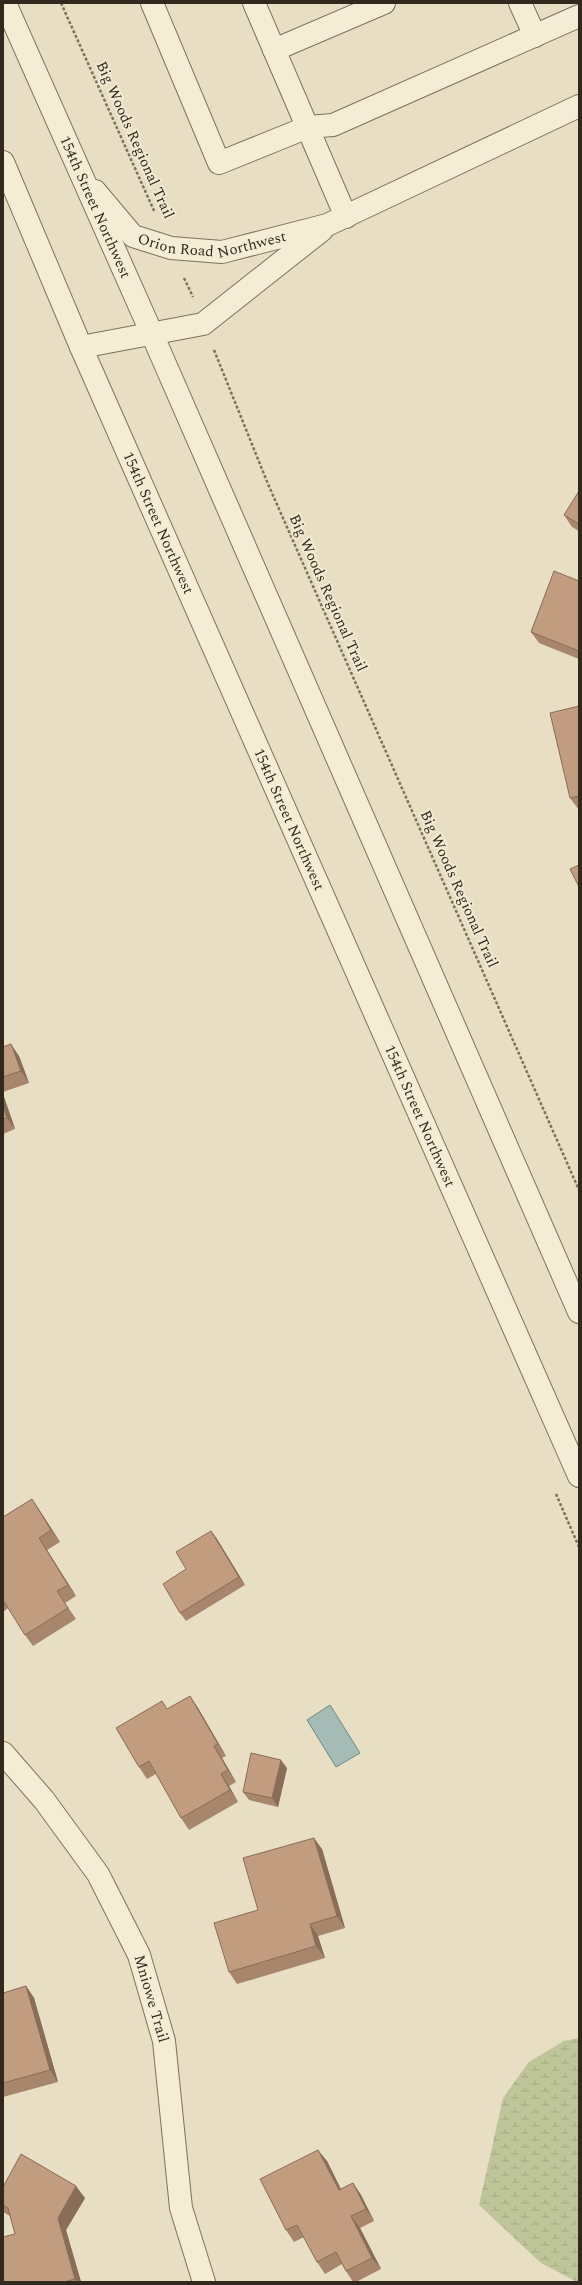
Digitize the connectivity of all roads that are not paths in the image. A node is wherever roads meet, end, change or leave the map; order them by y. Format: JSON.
{"nodes":[{"id":1,"x":5,"y":3,"type":"edge"},
{"id":2,"x":152,"y":3,"type":"edge"},
{"id":3,"x":254,"y":3,"type":"edge"},
{"id":4,"x":384,"y":3,"type":"edge"},
{"id":5,"x":520,"y":3,"type":"edge"},
{"id":6,"x":579,"y":16,"type":"edge"},
{"id":7,"x":535,"y":36,"type":"junction"},
{"id":8,"x":274,"y":50,"type":"junction"},
{"id":9,"x":579,"y":106,"type":"edge"},
{"id":10,"x":308,"y":128,"type":"junction"},
{"id":11,"x":3,"y":162,"type":"edge"},
{"id":12,"x":78,"y":170,"type":"junction"},
{"id":13,"x":336,"y":221,"type":"junction"},
{"id":14,"x":152,"y":334,"type":"junction"},
{"id":15,"x":81,"y":347,"type":"junction"},
{"id":16,"x":579,"y":1312,"type":"edge"},
{"id":17,"x":579,"y":1476,"type":"edge"},
{"id":18,"x":3,"y":1753,"type":"edge"},
{"id":19,"x":204,"y":2282,"type":"edge"}],
"edges":[{"from":1,"to":12,"type":"street","name":"154th Street Northwest"},
{"from":2,"to":10,"type":"street"},
{"from":3,"to":8,"type":"street"},
{"from":4,"to":8,"type":"street"},
{"from":5,"to":7,"type":"street"},
{"from":6,"to":7,"type":"street"},
{"from":7,"to":10,"type":"street"},
{"from":8,"to":10,"type":"street"},
{"from":9,"to":13,"type":"street","name":"Orion Road Northwest"},
{"from":10,"to":13,"type":"street"},
{"from":11,"to":15,"type":"street","name":"154th Street Northwest"},
{"from":12,"to":13,"type":"street","name":"Orion Road Northwest"},
{"from":12,"to":14,"type":"street","name":"154th Street Northwest"},
{"from":13,"to":14,"type":"street","name":"Orion Road Northwest"},
{"from":14,"to":15,"type":"street","name":"Orion Road Northwest"},
{"from":14,"to":16,"type":"street","name":"154th Street Northwest"},
{"from":15,"to":17,"type":"street","name":"154th Street Northwest"},
{"from":18,"to":19,"type":"street","name":"Mniowe Trail"}]}
